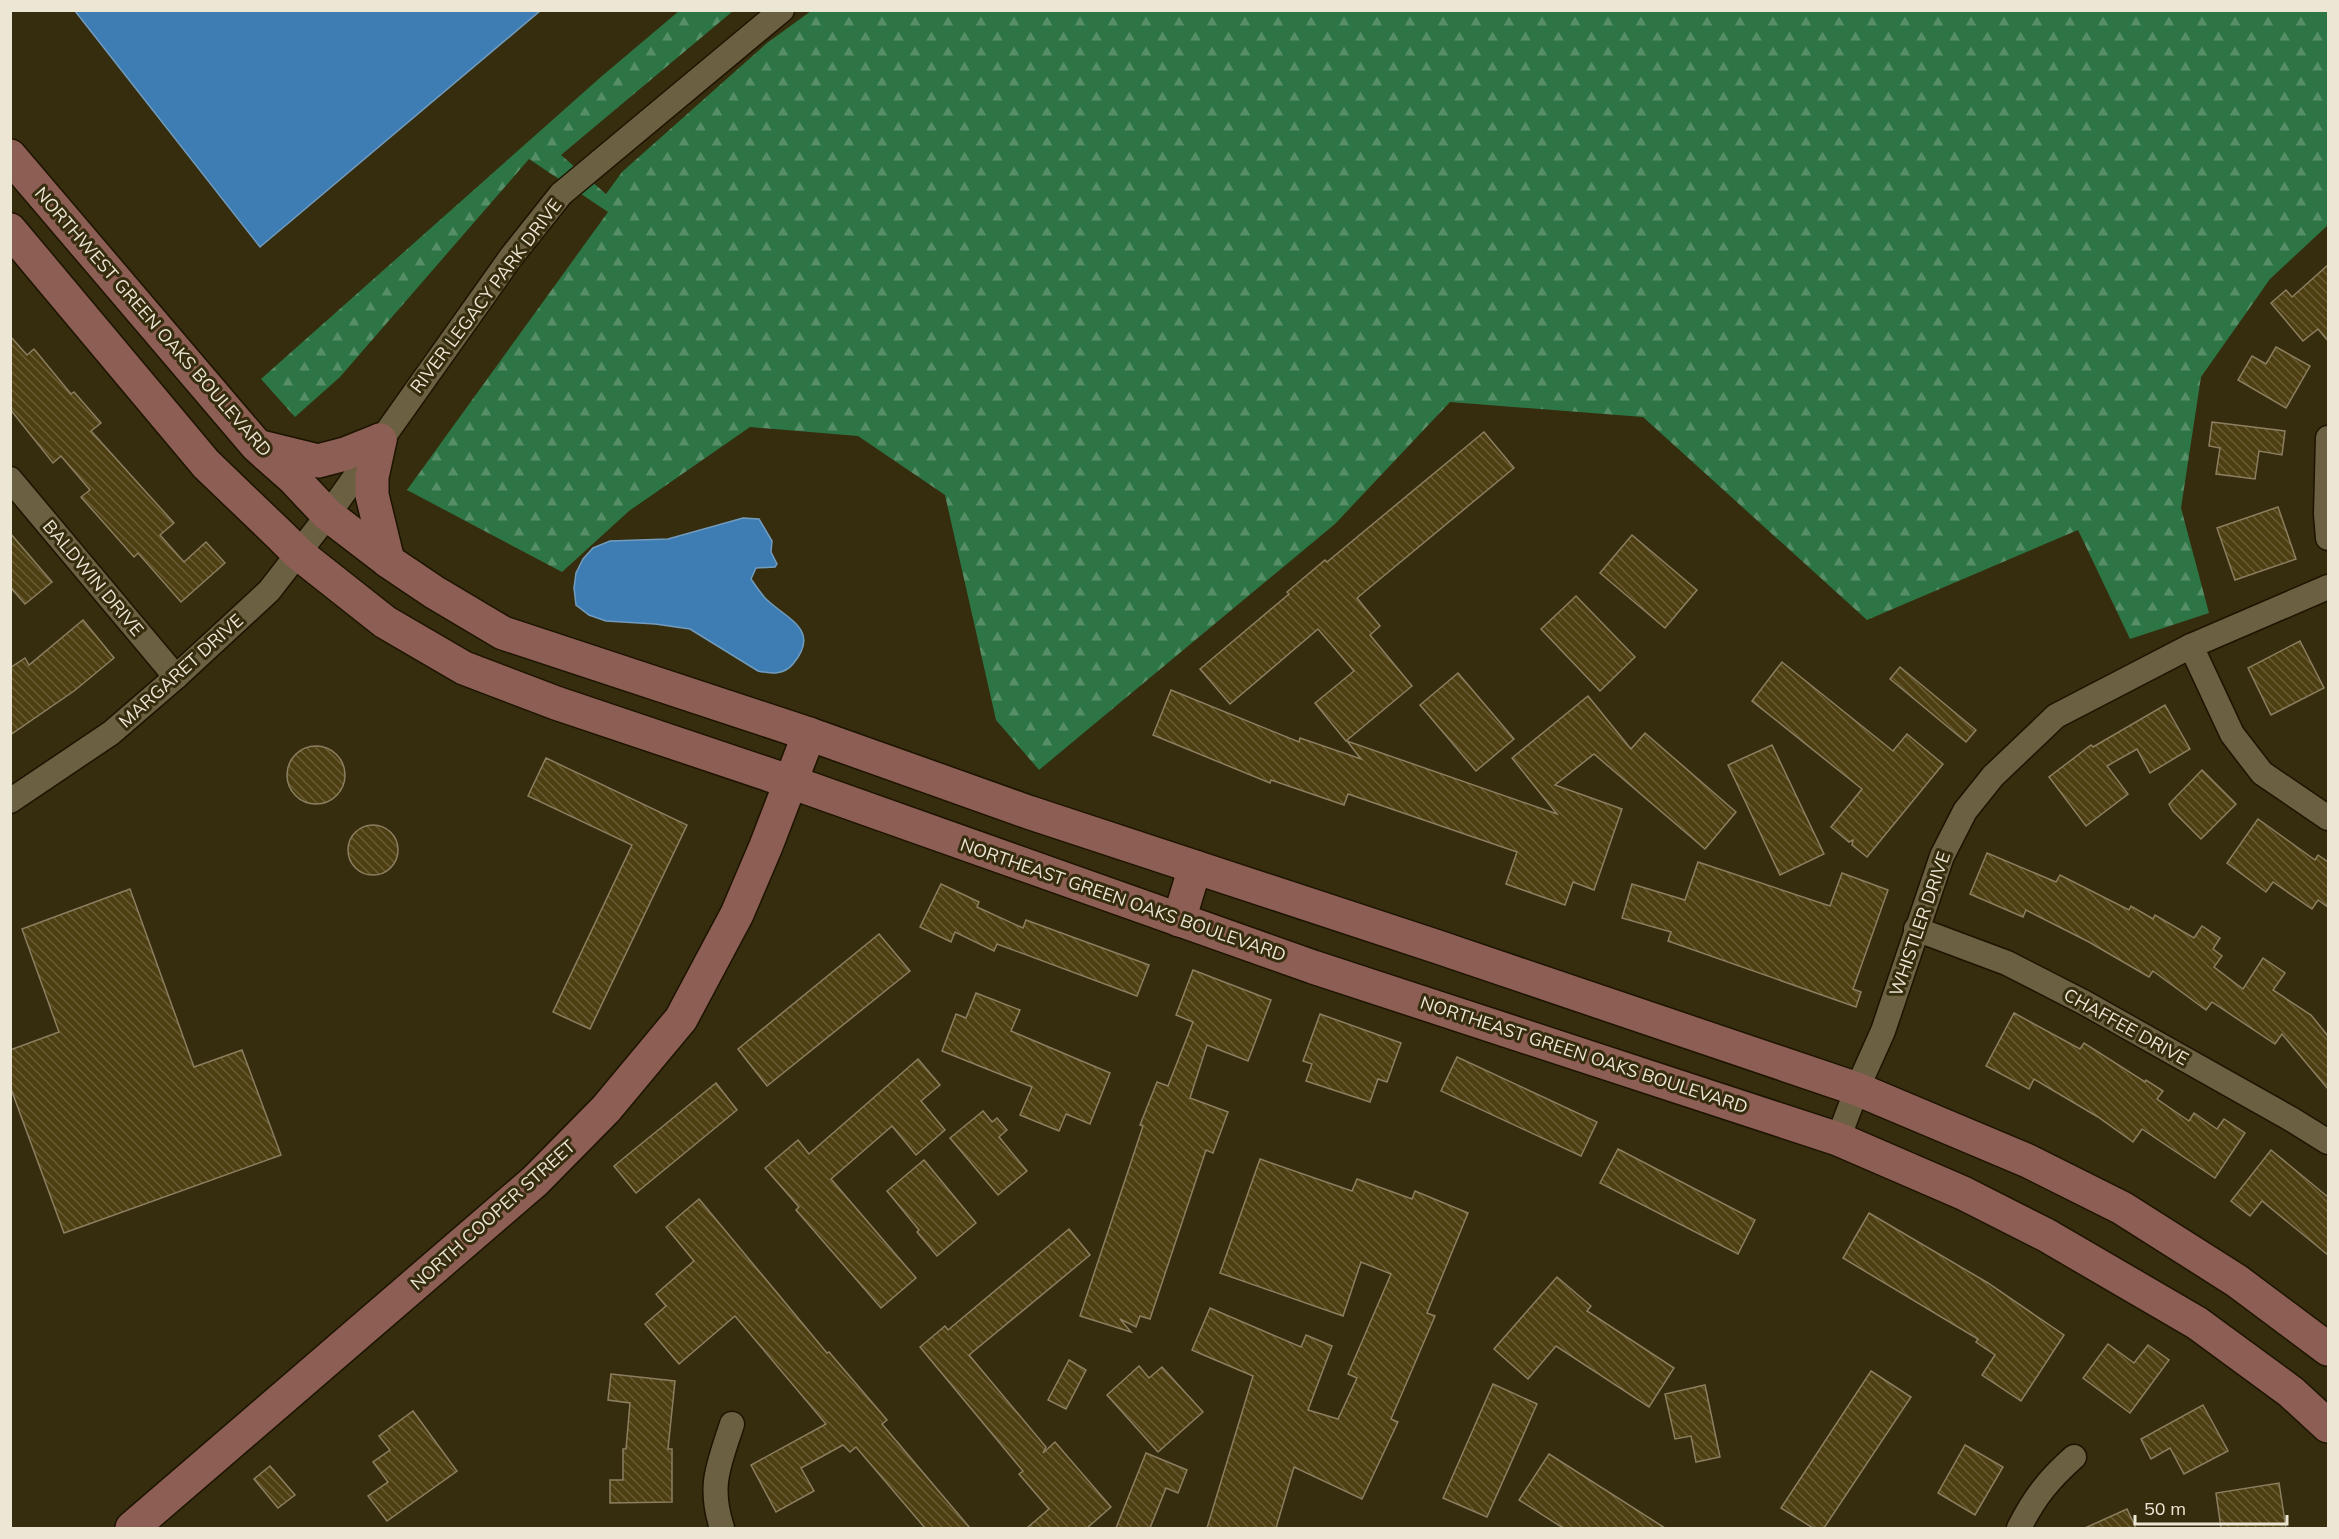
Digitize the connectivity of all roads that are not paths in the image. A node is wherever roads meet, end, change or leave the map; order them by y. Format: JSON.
{"nodes":[{"id":1,"x":782,"y":10,"type":"edge"},
{"id":2,"x":10,"y":156,"type":"edge"},
{"id":3,"x":10,"y":230,"type":"edge"},
{"id":4,"x":2328,"y":438,"type":"edge"},
{"id":5,"x":381,"y":440,"type":"junction"},
{"id":6,"x":257,"y":446,"type":"junction"},
{"id":7,"x":10,"y":479,"type":"edge"},
{"id":8,"x":328,"y":515,"type":"junction"},
{"id":9,"x":2328,"y":538,"type":"edge"},
{"id":10,"x":299,"y":554,"type":"junction"},
{"id":11,"x":388,"y":561,"type":"junction"},
{"id":12,"x":2328,"y":587,"type":"edge"},
{"id":13,"x":2191,"y":646,"type":"junction"},
{"id":14,"x":176,"y":677,"type":"junction"},
{"id":15,"x":810,"y":734,"type":"junction"},
{"id":16,"x":791,"y":782,"type":"junction"},
{"id":17,"x":10,"y":801,"type":"edge"},
{"id":18,"x":2328,"y":818,"type":"edge"},
{"id":19,"x":1195,"y":867,"type":"junction"},
{"id":20,"x":1179,"y":920,"type":"junction"},
{"id":21,"x":1916,"y":928,"type":"junction"},
{"id":22,"x":1857,"y":1089,"type":"junction"},
{"id":23,"x":1838,"y":1139,"type":"junction"},
{"id":24,"x":2328,"y":1142,"type":"edge"},
{"id":25,"x":2328,"y":1349,"type":"edge"},
{"id":26,"x":732,"y":1424,"type":"dead end"},
{"id":27,"x":2328,"y":1426,"type":"edge"},
{"id":28,"x":2074,"y":1457,"type":"dead end"},
{"id":29,"x":132,"y":1528,"type":"edge"},
{"id":30,"x":722,"y":1528,"type":"edge"},
{"id":31,"x":2019,"y":1528,"type":"edge"}],
"edges":[{"from":1,"to":5,"type":"street","name":"RIVER LEGACY PARK DRIVE"},
{"from":2,"to":6,"type":"main road","name":"NORTHWEST GREEN OAKS BOULEVARD"},
{"from":3,"to":10,"type":"main road"},
{"from":4,"to":9,"type":"street"},
{"from":5,"to":6,"type":"main road"},
{"from":5,"to":8,"type":"street","name":"RIVER LEGACY PARK DRIVE"},
{"from":5,"to":11,"type":"main road"},
{"from":6,"to":8,"type":"main road","name":"NORTHWEST GREEN OAKS BOULEVARD"},
{"from":7,"to":14,"type":"street","name":"BALDWIN DRIVE"},
{"from":8,"to":10,"type":"street","name":"MARGARET DRIVE"},
{"from":8,"to":11,"type":"main road","name":"NORTHWEST GREEN OAKS BOULEVARD"},
{"from":10,"to":14,"type":"street","name":"MARGARET DRIVE"},
{"from":10,"to":16,"type":"main road"},
{"from":11,"to":15,"type":"main road","name":"NORTHWEST GREEN OAKS BOULEVARD"},
{"from":12,"to":13,"type":"street","name":"WHISTLER DRIVE"},
{"from":13,"to":18,"type":"street"},
{"from":13,"to":21,"type":"street","name":"WHISTLER DRIVE"},
{"from":14,"to":17,"type":"street","name":"MARGARET DRIVE"},
{"from":15,"to":16,"type":"main road","name":"NORTH COOPER STREET"},
{"from":15,"to":19,"type":"main road"},
{"from":16,"to":20,"type":"main road","name":"NORTHEAST GREEN OAKS BOULEVARD"},
{"from":16,"to":29,"type":"main road","name":"NORTH COOPER STREET"},
{"from":19,"to":20,"type":"main road"},
{"from":19,"to":22,"type":"main road"},
{"from":20,"to":23,"type":"main road","name":"NORTHEAST GREEN OAKS BOULEVARD"},
{"from":21,"to":22,"type":"street","name":"WHISTLER DRIVE"},
{"from":21,"to":24,"type":"street","name":"CHAFFEE DRIVE"},
{"from":22,"to":23,"type":"street","name":"WHISTLER DRIVE"},
{"from":22,"to":25,"type":"main road"},
{"from":23,"to":27,"type":"main road","name":"NORTHEAST GREEN OAKS BOULEVARD"},
{"from":26,"to":30,"type":"street"},
{"from":28,"to":31,"type":"street"}]}
